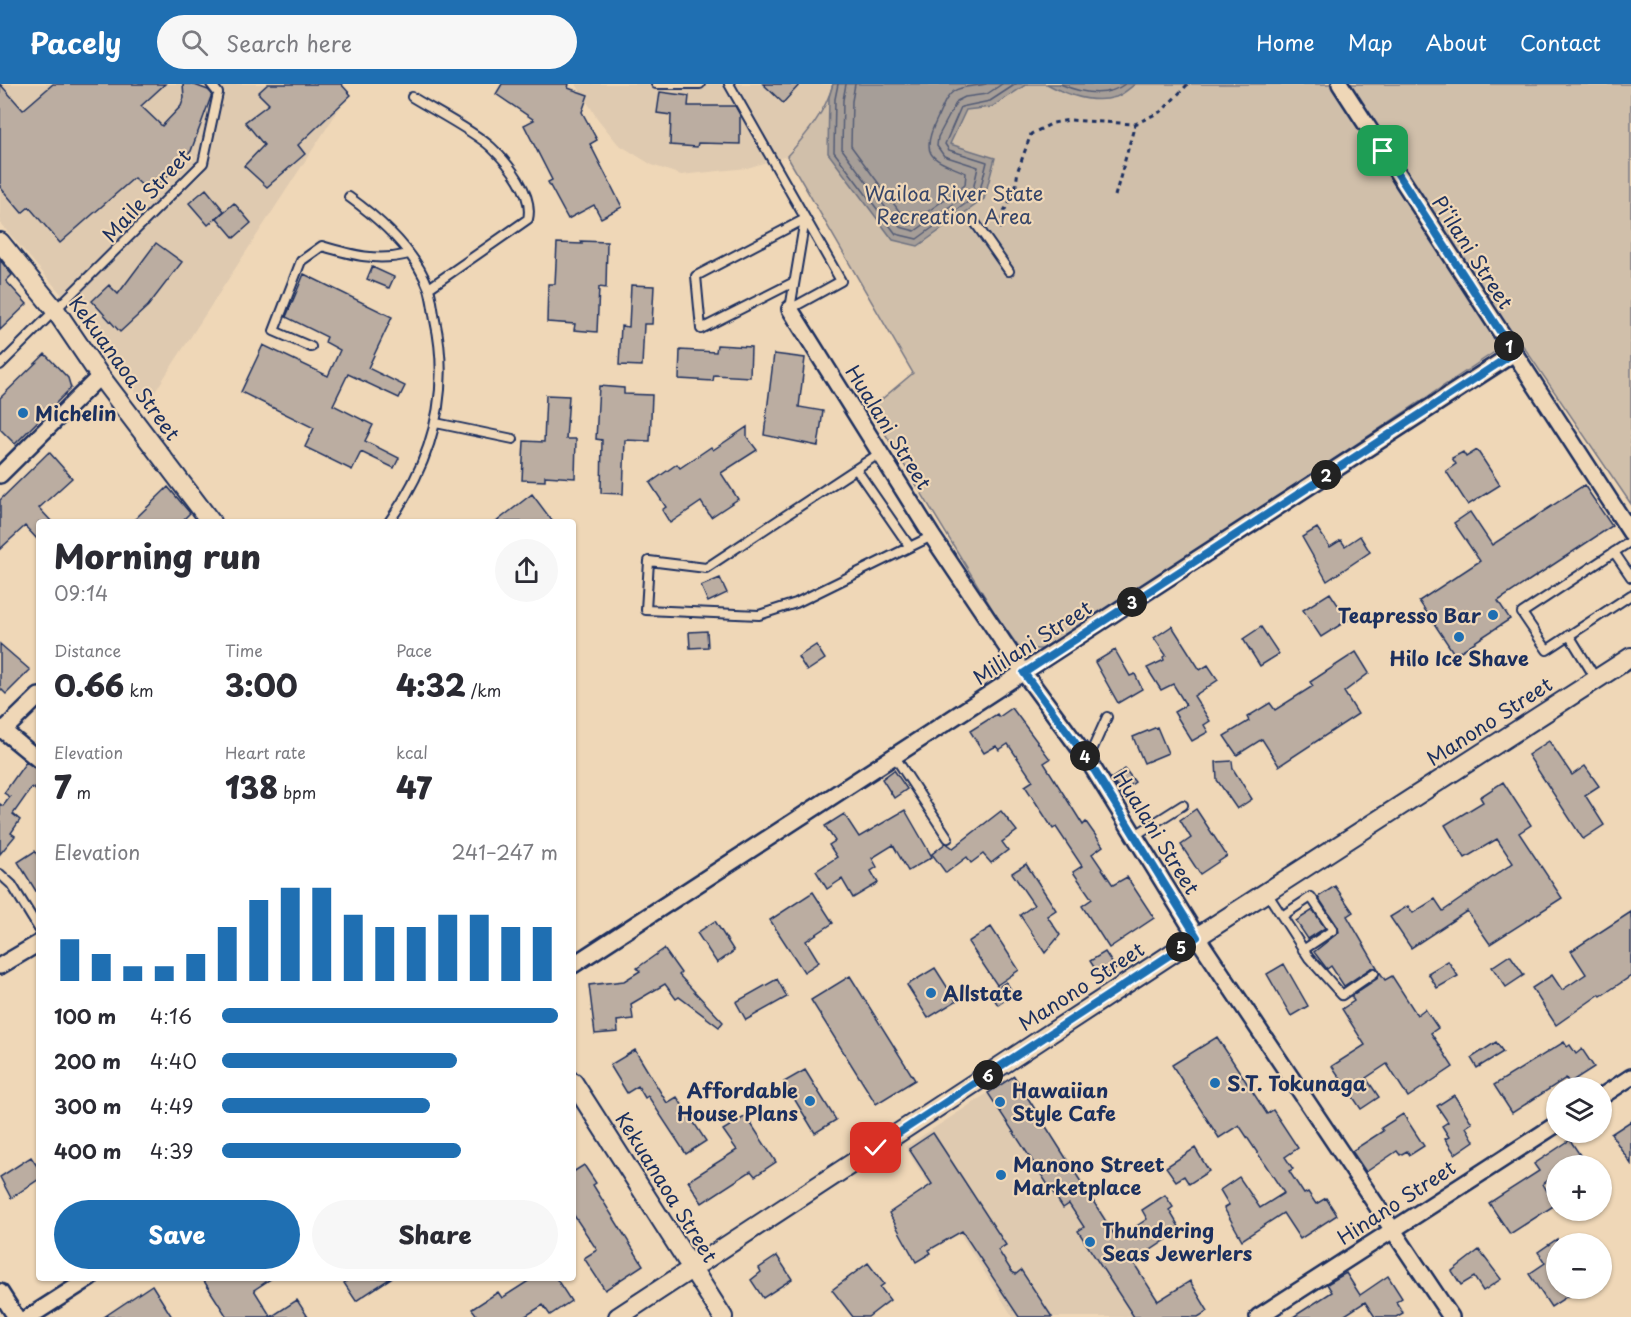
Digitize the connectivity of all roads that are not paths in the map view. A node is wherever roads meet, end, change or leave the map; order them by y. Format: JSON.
{"nodes":[{"id":1,"x":211,"y":84,"type":"edge"},
{"id":2,"x":656,"y":84,"type":"edge"},
{"id":3,"x":700,"y":84,"type":"edge"},
{"id":4,"x":729,"y":84,"type":"edge"},
{"id":5,"x":1340,"y":84,"type":"edge"},
{"id":6,"x":412,"y":97,"type":"dead end"},
{"id":7,"x":350,"y":196,"type":"dead end"},
{"id":8,"x":805,"y":219,"type":"junction"},
{"id":9,"x":976,"y":224,"type":"dead end"},
{"id":10,"x":0,"y":243,"type":"edge"},
{"id":11,"x":409,"y":254,"type":"junction"},
{"id":12,"x":1009,"y":271,"type":"dead end"},
{"id":13,"x":794,"y":282,"type":"junction"},
{"id":14,"x":429,"y":288,"type":"junction"},
{"id":15,"x":790,"y":309,"type":"junction"},
{"id":16,"x":56,"y":311,"type":"junction"},
{"id":17,"x":311,"y":347,"type":"dead end"},
{"id":18,"x":1514,"y":353,"type":"junction"},
{"id":19,"x":0,"y":364,"type":"edge"},
{"id":20,"x":100,"y":376,"type":"junction"},
{"id":21,"x":436,"y":423,"type":"junction"},
{"id":22,"x":513,"y":439,"type":"dead end"},
{"id":23,"x":880,"y":453,"type":"junction"},
{"id":24,"x":856,"y":469,"type":"junction"},
{"id":25,"x":0,"y":475,"type":"edge"},
{"id":26,"x":209,"y":519,"type":"edge"},
{"id":27,"x":391,"y":519,"type":"edge"},
{"id":28,"x":1631,"y":533,"type":"edge"},
{"id":29,"x":932,"y":536,"type":"junction"},
{"id":30,"x":1631,"y":541,"type":"edge"},
{"id":31,"x":910,"y":547,"type":"junction"},
{"id":32,"x":1614,"y":552,"type":"junction"},
{"id":33,"x":1631,"y":577,"type":"edge"},
{"id":34,"x":1631,"y":595,"type":"edge"},
{"id":35,"x":1569,"y":635,"type":"junction"},
{"id":36,"x":1631,"y":657,"type":"edge"},
{"id":37,"x":1024,"y":673,"type":"junction"},
{"id":38,"x":1596,"y":679,"type":"junction"},
{"id":39,"x":36,"y":699,"type":"edge"},
{"id":40,"x":1107,"y":717,"type":"dead end"},
{"id":41,"x":1,"y":730,"type":"edge"},
{"id":42,"x":895,"y":757,"type":"junction"},
{"id":43,"x":36,"y":758,"type":"edge"},
{"id":44,"x":1088,"y":760,"type":"junction"},
{"id":45,"x":1183,"y":805,"type":"dead end"},
{"id":46,"x":1133,"y":837,"type":"junction"},
{"id":47,"x":948,"y":838,"type":"dead end"},
{"id":48,"x":0,"y":874,"type":"edge"},
{"id":49,"x":1266,"y":892,"type":"junction"},
{"id":50,"x":1282,"y":916,"type":"junction"},
{"id":51,"x":36,"y":924,"type":"edge"},
{"id":52,"x":1197,"y":937,"type":"junction"},
{"id":53,"x":36,"y":945,"type":"edge"},
{"id":54,"x":1303,"y":950,"type":"junction"},
{"id":55,"x":576,"y":963,"type":"edge"},
{"id":56,"x":0,"y":966,"type":"edge"},
{"id":57,"x":1374,"y":973,"type":"dead end"},
{"id":58,"x":1631,"y":1077,"type":"edge"},
{"id":59,"x":576,"y":1087,"type":"edge"},
{"id":60,"x":1612,"y":1089,"type":"edge"},
{"id":61,"x":1546,"y":1131,"type":"edge"},
{"id":62,"x":1393,"y":1229,"type":"junction"},
{"id":63,"x":692,"y":1269,"type":"junction"},
{"id":64,"x":85,"y":1281,"type":"edge"},
{"id":65,"x":0,"y":1292,"type":"edge"},
{"id":66,"x":16,"y":1317,"type":"edge"},
{"id":67,"x":29,"y":1317,"type":"edge"},
{"id":68,"x":618,"y":1317,"type":"edge"},
{"id":69,"x":723,"y":1317,"type":"edge"},
{"id":70,"x":1258,"y":1317,"type":"edge"},
{"id":71,"x":1451,"y":1317,"type":"edge"}],
"edges":[{"from":1,"to":16,"type":"lane","name":"Maile Street"},
{"from":2,"to":3,"type":"lane"},
{"from":4,"to":8,"type":"lane"},
{"from":5,"to":18,"type":"street","name":"Pi‘ilani Street"},
{"from":6,"to":14,"type":"lane"},
{"from":7,"to":11,"type":"lane"},
{"from":8,"to":13,"type":"lane"},
{"from":8,"to":13,"type":"lane"},
{"from":8,"to":15,"type":"lane"},
{"from":9,"to":12,"type":"lane"},
{"from":10,"to":16,"type":"street","name":"Kekuanaoa Street"},
{"from":11,"to":14,"type":"lane"},
{"from":11,"to":17,"type":"lane"},
{"from":13,"to":15,"type":"lane"},
{"from":14,"to":21,"type":"lane"},
{"from":15,"to":23,"type":"street","name":"Hualani Street"},
{"from":16,"to":19,"type":"lane","name":"Maile Street"},
{"from":16,"to":20,"type":"street","name":"Kekuanaoa Street"},
{"from":18,"to":28,"type":"street","name":"Pi‘ilani Street"},
{"from":18,"to":37,"type":"street","name":"Mililani Street"},
{"from":20,"to":25,"type":"street"},
{"from":20,"to":26,"type":"street","name":"Kekuanaoa Street"},
{"from":21,"to":22,"type":"lane"},
{"from":21,"to":27,"type":"lane"},
{"from":23,"to":24,"type":"lane"},
{"from":23,"to":29,"type":"street","name":"Hualani Street"},
{"from":24,"to":31,"type":"lane"},
{"from":24,"to":31,"type":"lane"},
{"from":29,"to":31,"type":"lane"},
{"from":29,"to":37,"type":"street","name":"Hualani Street"},
{"from":30,"to":32,"type":"lane"},
{"from":32,"to":33,"type":"lane"},
{"from":32,"to":35,"type":"lane"},
{"from":34,"to":35,"type":"lane"},
{"from":35,"to":38,"type":"lane"},
{"from":36,"to":38,"type":"street","name":"Manono Street"},
{"from":37,"to":42,"type":"street","name":"Mililani Street"},
{"from":37,"to":44,"type":"street","name":"Hualani Street"},
{"from":38,"to":49,"type":"street","name":"Manono Street"},
{"from":39,"to":41,"type":"street"},
{"from":40,"to":44,"type":"lane"},
{"from":41,"to":43,"type":"street"},
{"from":42,"to":47,"type":"lane"},
{"from":42,"to":55,"type":"street","name":"Mililani Street"},
{"from":44,"to":46,"type":"street","name":"Hualani Street"},
{"from":45,"to":46,"type":"lane"},
{"from":46,"to":52,"type":"street","name":"Hualani Street"},
{"from":48,"to":51,"type":"lane"},
{"from":49,"to":50,"type":"lane"},
{"from":49,"to":52,"type":"street","name":"Manono Street"},
{"from":50,"to":54,"type":"lane"},
{"from":50,"to":54,"type":"lane"},
{"from":52,"to":62,"type":"street","name":"Hualani Street"},
{"from":52,"to":63,"type":"street","name":"Manono Street"},
{"from":53,"to":56,"type":"street"},
{"from":54,"to":57,"type":"lane"},
{"from":58,"to":60,"type":"street"},
{"from":59,"to":63,"type":"street","name":"Kekuanaoa Street"},
{"from":61,"to":62,"type":"street","name":"Hinano Street"},
{"from":62,"to":70,"type":"street","name":"Hinano Street"},
{"from":62,"to":71,"type":"street","name":"Hualani Street"},
{"from":63,"to":68,"type":"street","name":"Manono Street"},
{"from":63,"to":69,"type":"street","name":"Kekuanaoa Street"},
{"from":64,"to":67,"type":"street"},
{"from":65,"to":66,"type":"street"}]}
